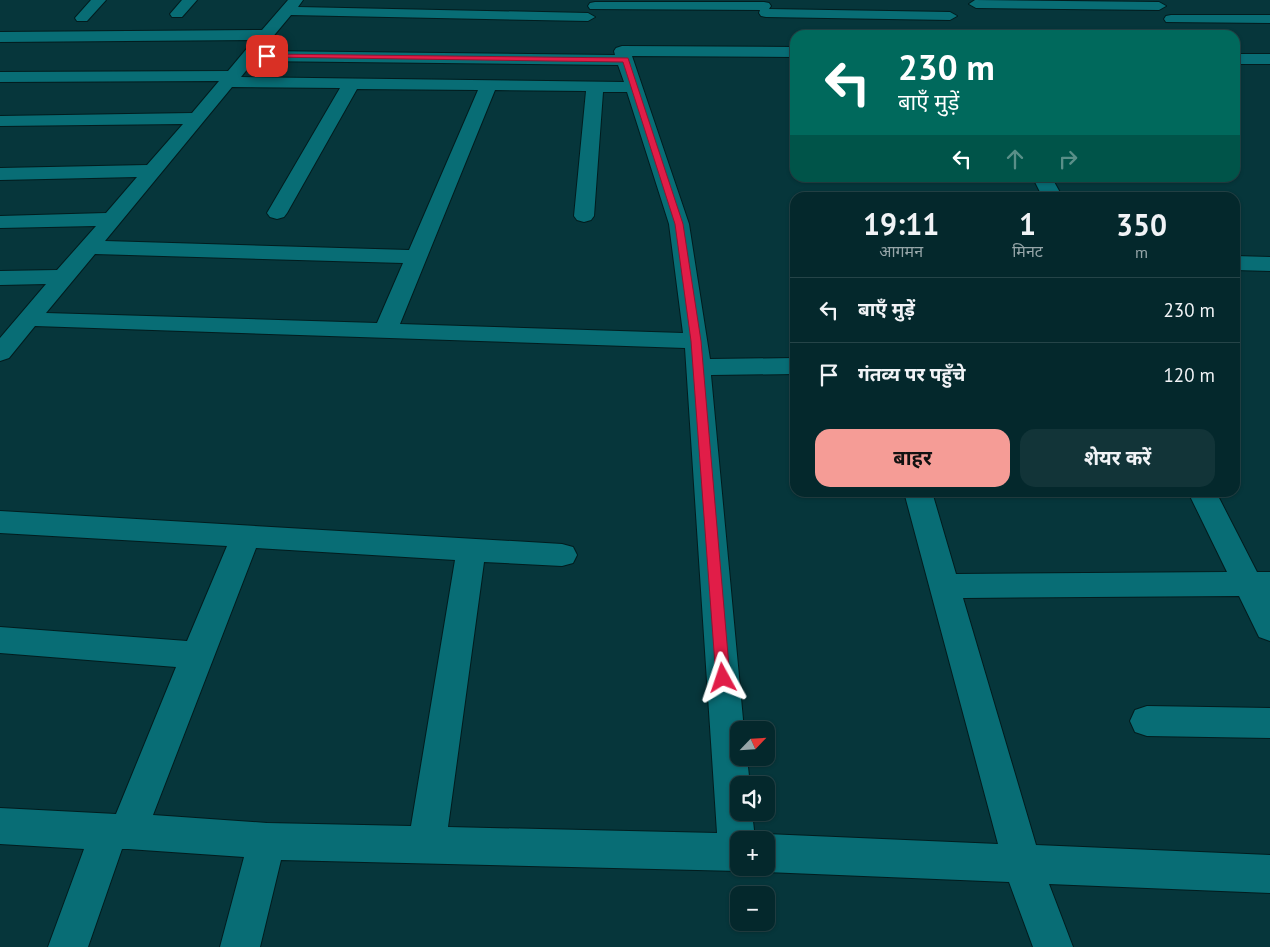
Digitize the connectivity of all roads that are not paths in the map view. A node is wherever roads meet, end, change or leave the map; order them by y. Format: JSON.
{"nodes":[{"id":1,"x":99,"y":0,"type":"edge"},
{"id":2,"x":190,"y":0,"type":"edge"},
{"id":3,"x":1156,"y":3,"type":"edge"},
{"id":4,"x":976,"y":4,"type":"dead end"},
{"id":5,"x":292,"y":5,"type":"edge"},
{"id":6,"x":764,"y":6,"type":"edge"},
{"id":7,"x":177,"y":14,"type":"dead end"},
{"id":8,"x":950,"y":16,"type":"dead end"},
{"id":9,"x":82,"y":18,"type":"dead end"},
{"id":10,"x":1171,"y":19,"type":"junction"},
{"id":11,"x":1270,"y":19,"type":"edge"},
{"id":12,"x":1181,"y":30,"type":"edge"},
{"id":13,"x":267,"y":35,"type":"junction"},
{"id":14,"x":0,"y":37,"type":"edge"},
{"id":15,"x":779,"y":42,"type":"edge"},
{"id":16,"x":250,"y":56,"type":"junction"},
{"id":17,"x":1240,"y":59,"type":"edge"},
{"id":18,"x":1270,"y":59,"type":"edge"},
{"id":19,"x":625,"y":60,"type":"junction"},
{"id":20,"x":0,"y":77,"type":"edge"},
{"id":21,"x":231,"y":79,"type":"junction"},
{"id":22,"x":351,"y":84,"type":"junction"},
{"id":23,"x":488,"y":86,"type":"junction"},
{"id":24,"x":595,"y":86,"type":"junction"},
{"id":25,"x":634,"y":87,"type":"junction"},
{"id":26,"x":198,"y":118,"type":"junction"},
{"id":27,"x":0,"y":121,"type":"edge"},
{"id":28,"x":154,"y":171,"type":"junction"},
{"id":29,"x":0,"y":174,"type":"edge"},
{"id":30,"x":277,"y":213,"type":"dead end"},
{"id":31,"x":584,"y":216,"type":"dead end"},
{"id":32,"x":114,"y":219,"type":"junction"},
{"id":33,"x":0,"y":222,"type":"edge"},
{"id":34,"x":90,"y":246,"type":"junction"},
{"id":35,"x":416,"y":257,"type":"junction"},
{"id":36,"x":1240,"y":262,"type":"edge"},
{"id":37,"x":1270,"y":264,"type":"edge"},
{"id":38,"x":64,"y":277,"type":"junction"},
{"id":39,"x":0,"y":278,"type":"edge"},
{"id":40,"x":29,"y":319,"type":"junction"},
{"id":41,"x":386,"y":330,"type":"junction"},
{"id":42,"x":696,"y":341,"type":"junction"},
{"id":43,"x":0,"y":353,"type":"edge"},
{"id":44,"x":790,"y":366,"type":"edge"},
{"id":45,"x":698,"y":367,"type":"junction"},
{"id":46,"x":919,"y":497,"type":"edge"},
{"id":47,"x":1205,"y":497,"type":"edge"},
{"id":48,"x":0,"y":522,"type":"edge"},
{"id":49,"x":246,"y":536,"type":"junction"},
{"id":50,"x":470,"y":550,"type":"junction"},
{"id":51,"x":562,"y":555,"type":"dead end"},
{"id":52,"x":1259,"y":584,"type":"edge"},
{"id":53,"x":944,"y":586,"type":"junction"},
{"id":54,"x":1270,"y":628,"type":"edge"},
{"id":55,"x":0,"y":640,"type":"edge"},
{"id":56,"x":197,"y":655,"type":"junction"},
{"id":57,"x":1147,"y":721,"type":"dead end"},
{"id":58,"x":1270,"y":723,"type":"edge"},
{"id":59,"x":0,"y":826,"type":"edge"},
{"id":60,"x":745,"y":831,"type":"edge"},
{"id":61,"x":119,"y":832,"type":"junction"},
{"id":62,"x":267,"y":841,"type":"junction"},
{"id":63,"x":427,"y":845,"type":"junction"},
{"id":64,"x":730,"y":853,"type":"edge"},
{"id":65,"x":775,"y":854,"type":"edge"},
{"id":66,"x":1022,"y":864,"type":"junction"},
{"id":67,"x":1270,"y":874,"type":"edge"},
{"id":68,"x":68,"y":947,"type":"edge"},
{"id":69,"x":240,"y":947,"type":"edge"},
{"id":70,"x":1053,"y":947,"type":"edge"}],
"edges":[{"from":1,"to":9,"type":"street"},
{"from":2,"to":7,"type":"street"},
{"from":3,"to":4,"type":"street"},
{"from":3,"to":10,"type":"street"},
{"from":5,"to":6,"type":"street"},
{"from":5,"to":13,"type":"street"},
{"from":6,"to":8,"type":"street"},
{"from":6,"to":15,"type":"street"},
{"from":10,"to":11,"type":"street"},
{"from":10,"to":12,"type":"street"},
{"from":13,"to":14,"type":"street"},
{"from":13,"to":16,"type":"street"},
{"from":15,"to":19,"type":"street"},
{"from":16,"to":19,"type":"street"},
{"from":16,"to":21,"type":"street"},
{"from":17,"to":18,"type":"street"},
{"from":19,"to":25,"type":"street"},
{"from":20,"to":21,"type":"street"},
{"from":21,"to":22,"type":"street"},
{"from":21,"to":26,"type":"street"},
{"from":22,"to":23,"type":"street"},
{"from":22,"to":30,"type":"street"},
{"from":23,"to":24,"type":"street"},
{"from":23,"to":35,"type":"street"},
{"from":24,"to":25,"type":"street"},
{"from":24,"to":31,"type":"street"},
{"from":25,"to":42,"type":"street"},
{"from":26,"to":27,"type":"street"},
{"from":26,"to":28,"type":"street"},
{"from":28,"to":29,"type":"street"},
{"from":28,"to":32,"type":"street"},
{"from":32,"to":33,"type":"street"},
{"from":32,"to":34,"type":"street"},
{"from":34,"to":35,"type":"street"},
{"from":34,"to":38,"type":"street"},
{"from":35,"to":41,"type":"street"},
{"from":36,"to":37,"type":"street"},
{"from":38,"to":39,"type":"street"},
{"from":38,"to":40,"type":"street"},
{"from":40,"to":41,"type":"street"},
{"from":40,"to":43,"type":"street"},
{"from":41,"to":42,"type":"street"},
{"from":42,"to":45,"type":"street"},
{"from":44,"to":45,"type":"street"},
{"from":45,"to":60,"type":"street"},
{"from":46,"to":53,"type":"street"},
{"from":47,"to":52,"type":"street"},
{"from":48,"to":49,"type":"street"},
{"from":49,"to":50,"type":"street"},
{"from":49,"to":56,"type":"street"},
{"from":50,"to":51,"type":"street"},
{"from":50,"to":63,"type":"street"},
{"from":52,"to":53,"type":"street"},
{"from":52,"to":54,"type":"street"},
{"from":53,"to":66,"type":"street"},
{"from":55,"to":56,"type":"street"},
{"from":56,"to":61,"type":"street"},
{"from":57,"to":58,"type":"street"},
{"from":59,"to":61,"type":"street"},
{"from":61,"to":62,"type":"street"},
{"from":61,"to":68,"type":"street"},
{"from":62,"to":63,"type":"street"},
{"from":62,"to":69,"type":"street"},
{"from":63,"to":64,"type":"street"},
{"from":65,"to":66,"type":"street"},
{"from":66,"to":67,"type":"street"},
{"from":66,"to":70,"type":"street"}]}
